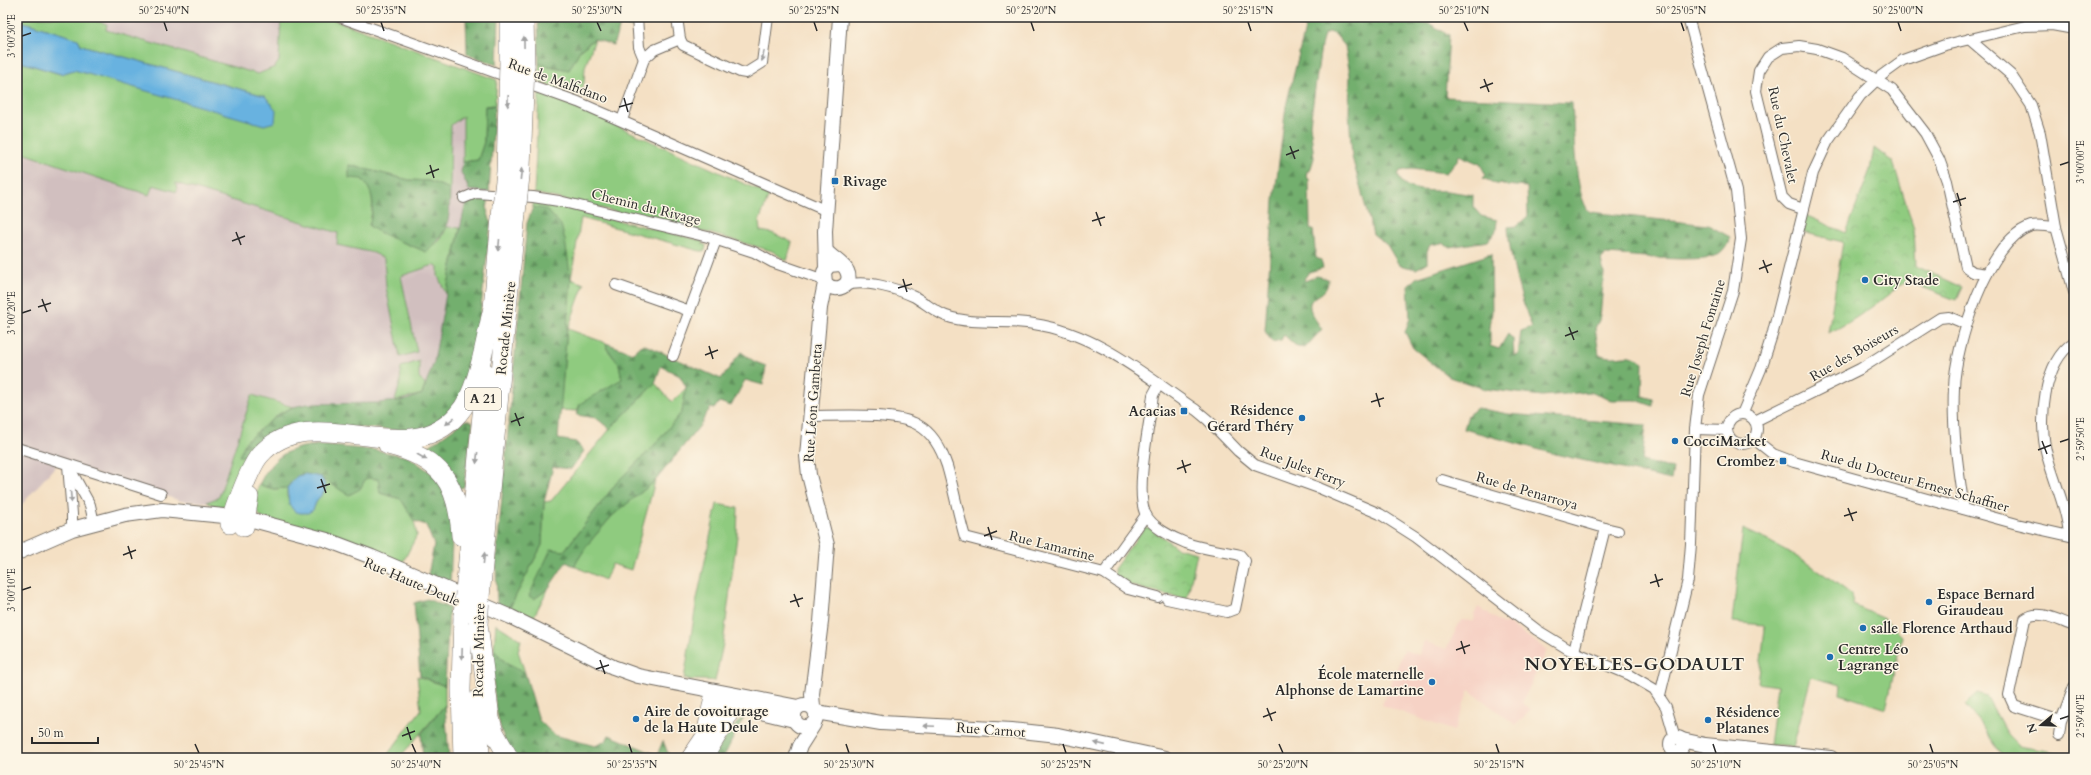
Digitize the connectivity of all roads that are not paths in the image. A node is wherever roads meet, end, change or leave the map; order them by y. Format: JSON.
{"nodes":[{"id":1,"x":340,"y":17,"type":"edge"},
{"id":2,"x":509,"y":17,"type":"edge"},
{"id":3,"x":524,"y":17,"type":"edge"},
{"id":4,"x":637,"y":17,"type":"edge"},
{"id":5,"x":677,"y":17,"type":"edge"},
{"id":6,"x":768,"y":17,"type":"edge"},
{"id":7,"x":840,"y":17,"type":"edge"},
{"id":8,"x":1688,"y":17,"type":"edge"},
{"id":9,"x":2074,"y":30,"type":"edge"},
{"id":10,"x":1969,"y":39,"type":"junction"},
{"id":11,"x":680,"y":40,"type":"junction"},
{"id":12,"x":644,"y":59,"type":"junction"},
{"id":13,"x":517,"y":64,"type":"junction"},
{"id":14,"x":1877,"y":79,"type":"junction"},
{"id":15,"x":622,"y":120,"type":"junction"},
{"id":16,"x":464,"y":198,"type":"dead end"},
{"id":17,"x":1803,"y":209,"type":"junction"},
{"id":18,"x":509,"y":210,"type":"junction"},
{"id":19,"x":827,"y":211,"type":"junction"},
{"id":20,"x":2056,"y":227,"type":"junction"},
{"id":21,"x":716,"y":240,"type":"junction"},
{"id":22,"x":1987,"y":274,"type":"junction"},
{"id":23,"x":832,"y":277,"type":"junction"},
{"id":24,"x":616,"y":285,"type":"dead end"},
{"id":25,"x":2074,"y":292,"type":"edge"},
{"id":26,"x":493,"y":308,"type":"junction"},
{"id":27,"x":690,"y":311,"type":"junction"},
{"id":28,"x":1966,"y":324,"type":"junction"},
{"id":29,"x":2074,"y":342,"type":"edge"},
{"id":30,"x":673,"y":356,"type":"dead end"},
{"id":31,"x":1159,"y":384,"type":"junction"},
{"id":32,"x":1742,"y":414,"type":"junction"},
{"id":33,"x":810,"y":416,"type":"junction"},
{"id":34,"x":1755,"y":421,"type":"junction"},
{"id":35,"x":1695,"y":429,"type":"junction"},
{"id":36,"x":1728,"y":430,"type":"junction"},
{"id":37,"x":1754,"y":439,"type":"junction"},
{"id":38,"x":17,"y":448,"type":"edge"},
{"id":39,"x":68,"y":465,"type":"junction"},
{"id":40,"x":1442,"y":480,"type":"dead end"},
{"id":41,"x":161,"y":494,"type":"dead end"},
{"id":42,"x":1964,"y":509,"type":"junction"},
{"id":43,"x":1146,"y":514,"type":"junction"},
{"id":44,"x":238,"y":521,"type":"junction"},
{"id":45,"x":94,"y":523,"type":"junction"},
{"id":46,"x":1605,"y":528,"type":"junction"},
{"id":47,"x":72,"y":530,"type":"junction"},
{"id":48,"x":1618,"y":531,"type":"dead end"},
{"id":49,"x":2072,"y":536,"type":"edge"},
{"id":50,"x":17,"y":553,"type":"edge"},
{"id":51,"x":1104,"y":573,"type":"junction"},
{"id":52,"x":472,"y":594,"type":"junction"},
{"id":53,"x":471,"y":620,"type":"junction"},
{"id":54,"x":2074,"y":626,"type":"edge"},
{"id":55,"x":1574,"y":651,"type":"junction"},
{"id":56,"x":2074,"y":687,"type":"edge"},
{"id":57,"x":1660,"y":695,"type":"junction"},
{"id":58,"x":733,"y":700,"type":"junction"},
{"id":59,"x":713,"y":701,"type":"junction"},
{"id":60,"x":806,"y":712,"type":"junction"},
{"id":61,"x":2061,"y":721,"type":"junction"},
{"id":62,"x":2059,"y":735,"type":"dead end"},
{"id":63,"x":1675,"y":748,"type":"edge"},
{"id":64,"x":464,"y":758,"type":"edge"},
{"id":65,"x":480,"y":758,"type":"edge"},
{"id":66,"x":508,"y":758,"type":"edge"},
{"id":67,"x":691,"y":758,"type":"edge"},
{"id":68,"x":700,"y":758,"type":"edge"},
{"id":69,"x":795,"y":758,"type":"edge"},
{"id":70,"x":1166,"y":758,"type":"edge"},
{"id":71,"x":1831,"y":758,"type":"edge"}],
"edges":[{"from":1,"to":15,"type":"street","name":"Rue de Malfidano"},
{"from":2,"to":13,"type":"highway","name":"Rocade Minière","number":"A 21"},
{"from":13,"to":3,"type":"highway","name":"Rocade Minière","number":"A 21","one_way":true},
{"from":4,"to":12,"type":"street"},
{"from":5,"to":11,"type":"street"},
{"from":6,"to":11,"type":"street","one_way":true},
{"from":7,"to":19,"type":"main road","name":"Rue Léon Gambetta"},
{"from":8,"to":35,"type":"street","name":"Rue Joseph Fontaine"},
{"from":9,"to":10,"type":"street","name":"Rue du Chevalet"},
{"from":10,"to":14,"type":"street","name":"Rue du Chevalet"},
{"from":10,"to":20,"type":"street"},
{"from":11,"to":12,"type":"street"},
{"from":12,"to":15,"type":"street"},
{"from":13,"to":18,"type":"highway","name":"Rocade Minière","number":"A 21","bridge":true},
{"from":14,"to":17,"type":"street","name":"Rue du Chevalet"},
{"from":14,"to":17,"type":"street","name":"Rue du Chevalet"},
{"from":14,"to":22,"type":"street"},
{"from":15,"to":19,"type":"street","name":"Rue de Malfidano"},
{"from":16,"to":21,"type":"street","name":"Chemin du Rivage"},
{"from":17,"to":32,"type":"street","name":"Rue du Chevalet"},
{"from":18,"to":26,"type":"highway","name":"Rocade Minière","number":"A 21","one_way":true},
{"from":52,"to":18,"type":"highway","name":"Rocade Minière","number":"A 21","one_way":true},
{"from":19,"to":23,"type":"main road","name":"Rue Léon Gambetta"},
{"from":20,"to":22,"type":"street"},
{"from":20,"to":25,"type":"street"},
{"from":21,"to":23,"type":"street","name":"Chemin du Rivage"},
{"from":21,"to":27,"type":"street"},
{"from":22,"to":28,"type":"street"},
{"from":23,"to":31,"type":"street","name":"Rue Jules Ferry"},
{"from":23,"to":33,"type":"main road","name":"Rue Léon Gambetta"},
{"from":24,"to":27,"type":"street"},
{"from":26,"to":44,"type":"highway","one_way":true},
{"from":26,"to":52,"type":"highway","name":"Rocade Minière","number":"A 21","one_way":true},
{"from":27,"to":30,"type":"street"},
{"from":28,"to":34,"type":"street","name":"Rue des Boiseurs"},
{"from":28,"to":42,"type":"street"},
{"from":29,"to":49,"type":"street"},
{"from":31,"to":43,"type":"street"},
{"from":31,"to":55,"type":"street","name":"Rue Jules Ferry"},
{"from":32,"to":34,"type":"street"},
{"from":32,"to":36,"type":"street"},
{"from":33,"to":51,"type":"street","name":"Rue Lamartine"},
{"from":33,"to":60,"type":"main road","name":"Rue Léon Gambetta"},
{"from":34,"to":37,"type":"street"},
{"from":35,"to":36,"type":"street"},
{"from":35,"to":57,"type":"street","name":"Rue Joseph Fontaine"},
{"from":36,"to":37,"type":"street"},
{"from":37,"to":42,"type":"street","name":"Rue du Docteur Ernest Schaffner"},
{"from":38,"to":39,"type":"street"},
{"from":39,"to":41,"type":"street"},
{"from":39,"to":45,"type":"street"},
{"from":39,"to":47,"type":"street","one_way":true},
{"from":40,"to":46,"type":"street","name":"Rue de Penarroya"},
{"from":42,"to":49,"type":"street","name":"Rue du Docteur Ernest Schaffner"},
{"from":43,"to":51,"type":"street"},
{"from":43,"to":51,"type":"street"},
{"from":44,"to":45,"type":"main road"},
{"from":44,"to":52,"type":"highway","one_way":true},
{"from":44,"to":58,"type":"main road","name":"Rue Haute Deule"},
{"from":44,"to":59,"type":"main road","name":"Rue Haute Deule"},
{"from":45,"to":47,"type":"main road"},
{"from":46,"to":48,"type":"street","name":"Rue de Penarroya"},
{"from":46,"to":55,"type":"street"},
{"from":47,"to":50,"type":"main road"},
{"from":52,"to":53,"type":"highway","name":"Rocade Minière","number":"A 21","bridge":true},
{"from":53,"to":64,"type":"highway","name":"Rocade Minière","number":"A 21","one_way":true},
{"from":53,"to":65,"type":"highway","name":"Rocade Minière","number":"A 21"},
{"from":53,"to":66,"type":"highway"},
{"from":54,"to":61,"type":"street"},
{"from":55,"to":57,"type":"street","name":"Rue Jules Ferry"},
{"from":56,"to":61,"type":"street"},
{"from":57,"to":63,"type":"street","name":"Rue Jules Ferry"},
{"from":58,"to":59,"type":"main road","name":"Rue Haute Deule"},
{"from":58,"to":60,"type":"main road","name":"Rue Haute Deule"},
{"from":58,"to":60,"type":"main road","name":"Rue Haute Deule"},
{"from":58,"to":68,"type":"highway"},
{"from":59,"to":67,"type":"highway"},
{"from":60,"to":69,"type":"main road","name":"Rue Léon Gambetta"},
{"from":70,"to":60,"type":"main road","name":"Rue Carnot","one_way":true},
{"from":61,"to":62,"type":"street"},
{"from":63,"to":71,"type":"main road"}]}
